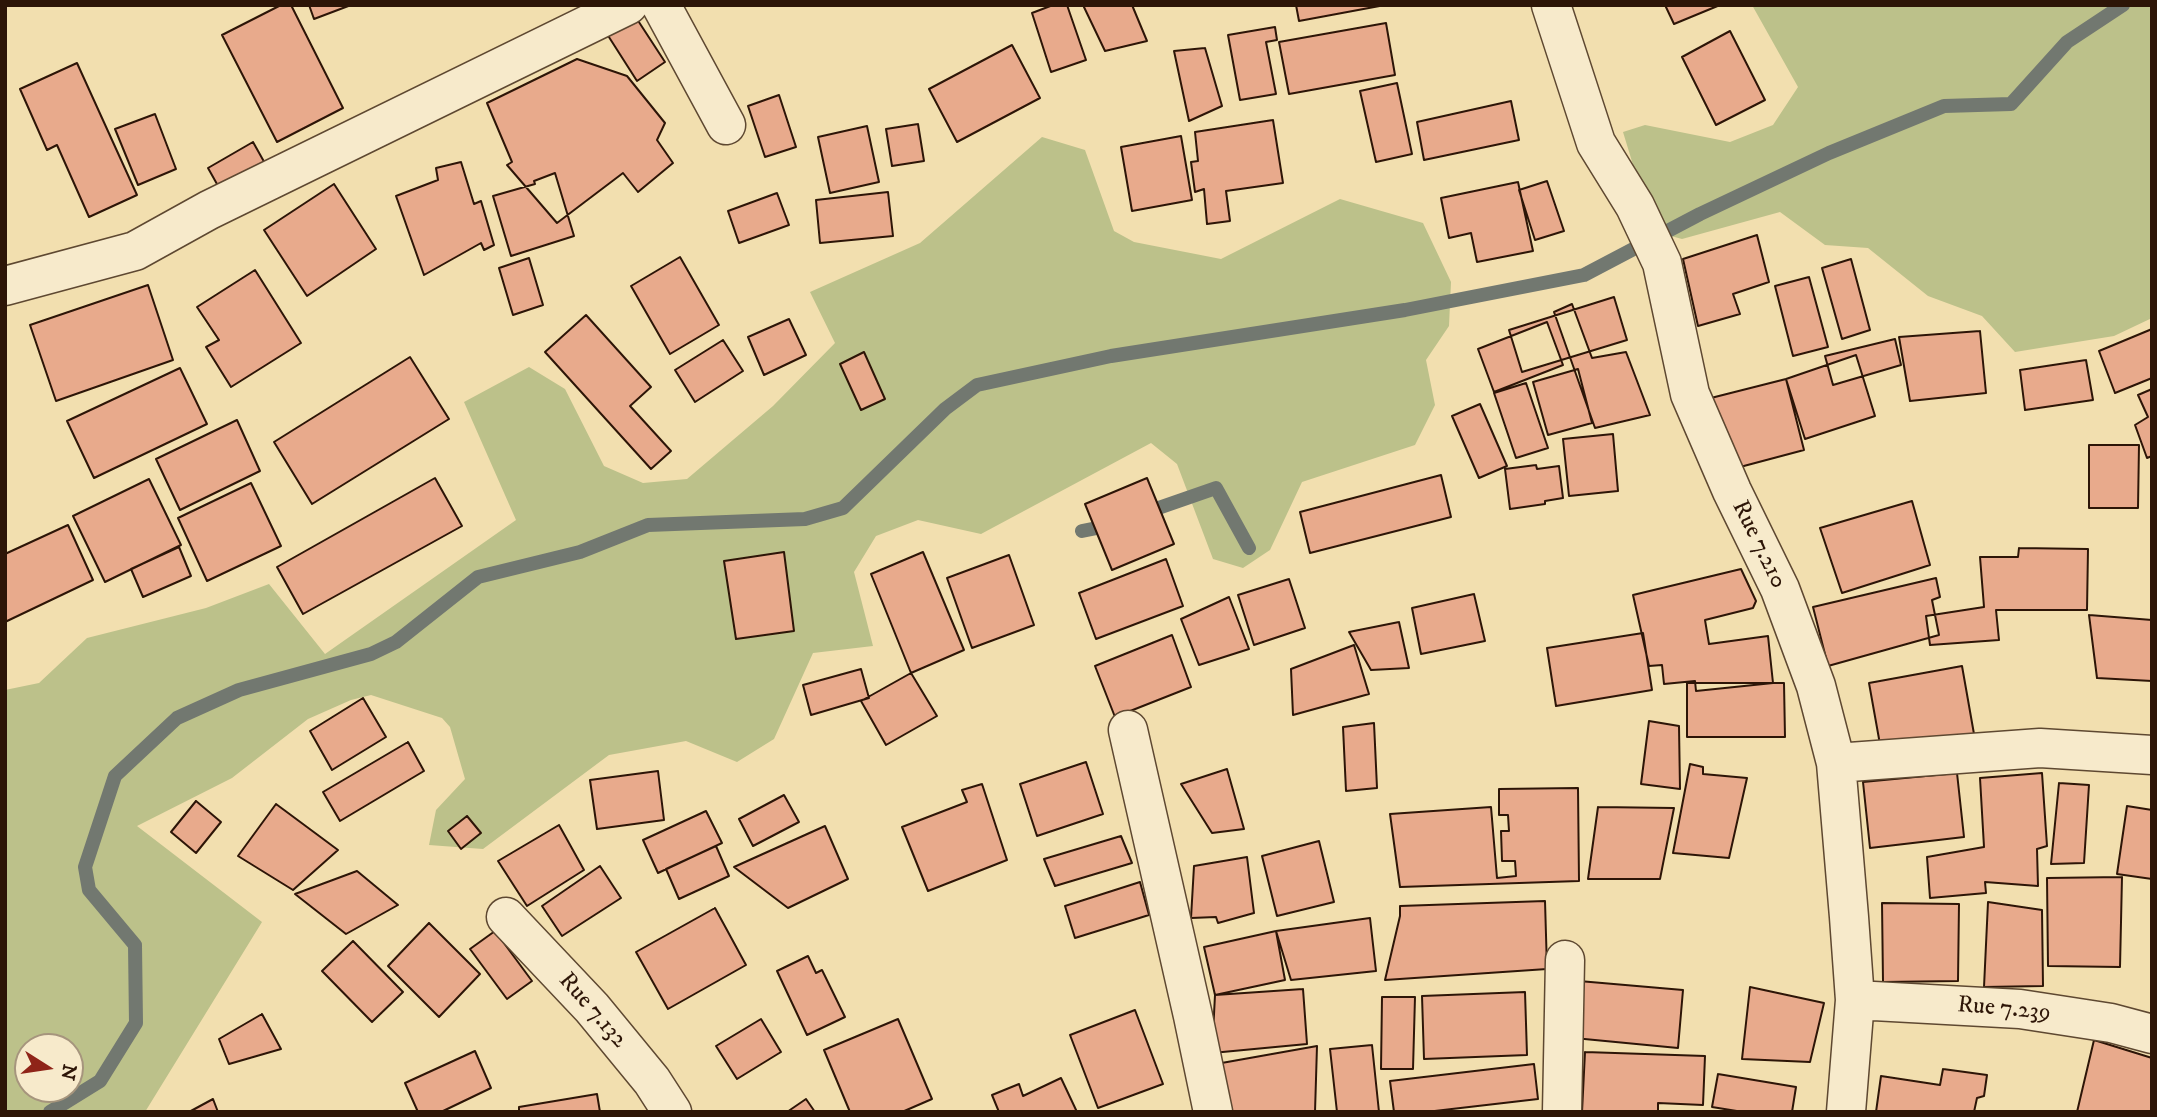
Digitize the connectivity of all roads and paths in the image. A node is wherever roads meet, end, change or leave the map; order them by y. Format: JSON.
{"nodes":[{"id":1,"x":628,"y":5,"type":"edge"},
{"id":2,"x":662,"y":5,"type":"edge"},
{"id":3,"x":1551,"y":5,"type":"edge"},
{"id":4,"x":726,"y":125,"type":"dead end"},
{"id":5,"x":5,"y":286,"type":"edge"},
{"id":6,"x":1128,"y":730,"type":"dead end"},
{"id":7,"x":2152,"y":755,"type":"edge"},
{"id":8,"x":1836,"y":763,"type":"junction"},
{"id":9,"x":506,"y":917,"type":"dead end"},
{"id":10,"x":1565,"y":960,"type":"dead end"},
{"id":11,"x":1855,"y":1000,"type":"junction"},
{"id":12,"x":2152,"y":1034,"type":"edge"},
{"id":13,"x":672,"y":1112,"type":"edge"},
{"id":14,"x":1213,"y":1112,"type":"edge"},
{"id":15,"x":1562,"y":1112,"type":"edge"},
{"id":16,"x":1846,"y":1112,"type":"edge"}],
"edges":[{"from":1,"to":5,"type":"street"},
{"from":2,"to":4,"type":"street"},
{"from":3,"to":8,"type":"street","name":"Rue 7.210"},
{"from":6,"to":14,"type":"street"},
{"from":7,"to":8,"type":"street"},
{"from":8,"to":11,"type":"street","name":"Rue 7.210"},
{"from":9,"to":13,"type":"street","name":"Rue 7.132"},
{"from":10,"to":15,"type":"street"},
{"from":11,"to":12,"type":"street","name":"Rue 7.239"},
{"from":11,"to":16,"type":"street","name":"Rue 7.210"}]}
